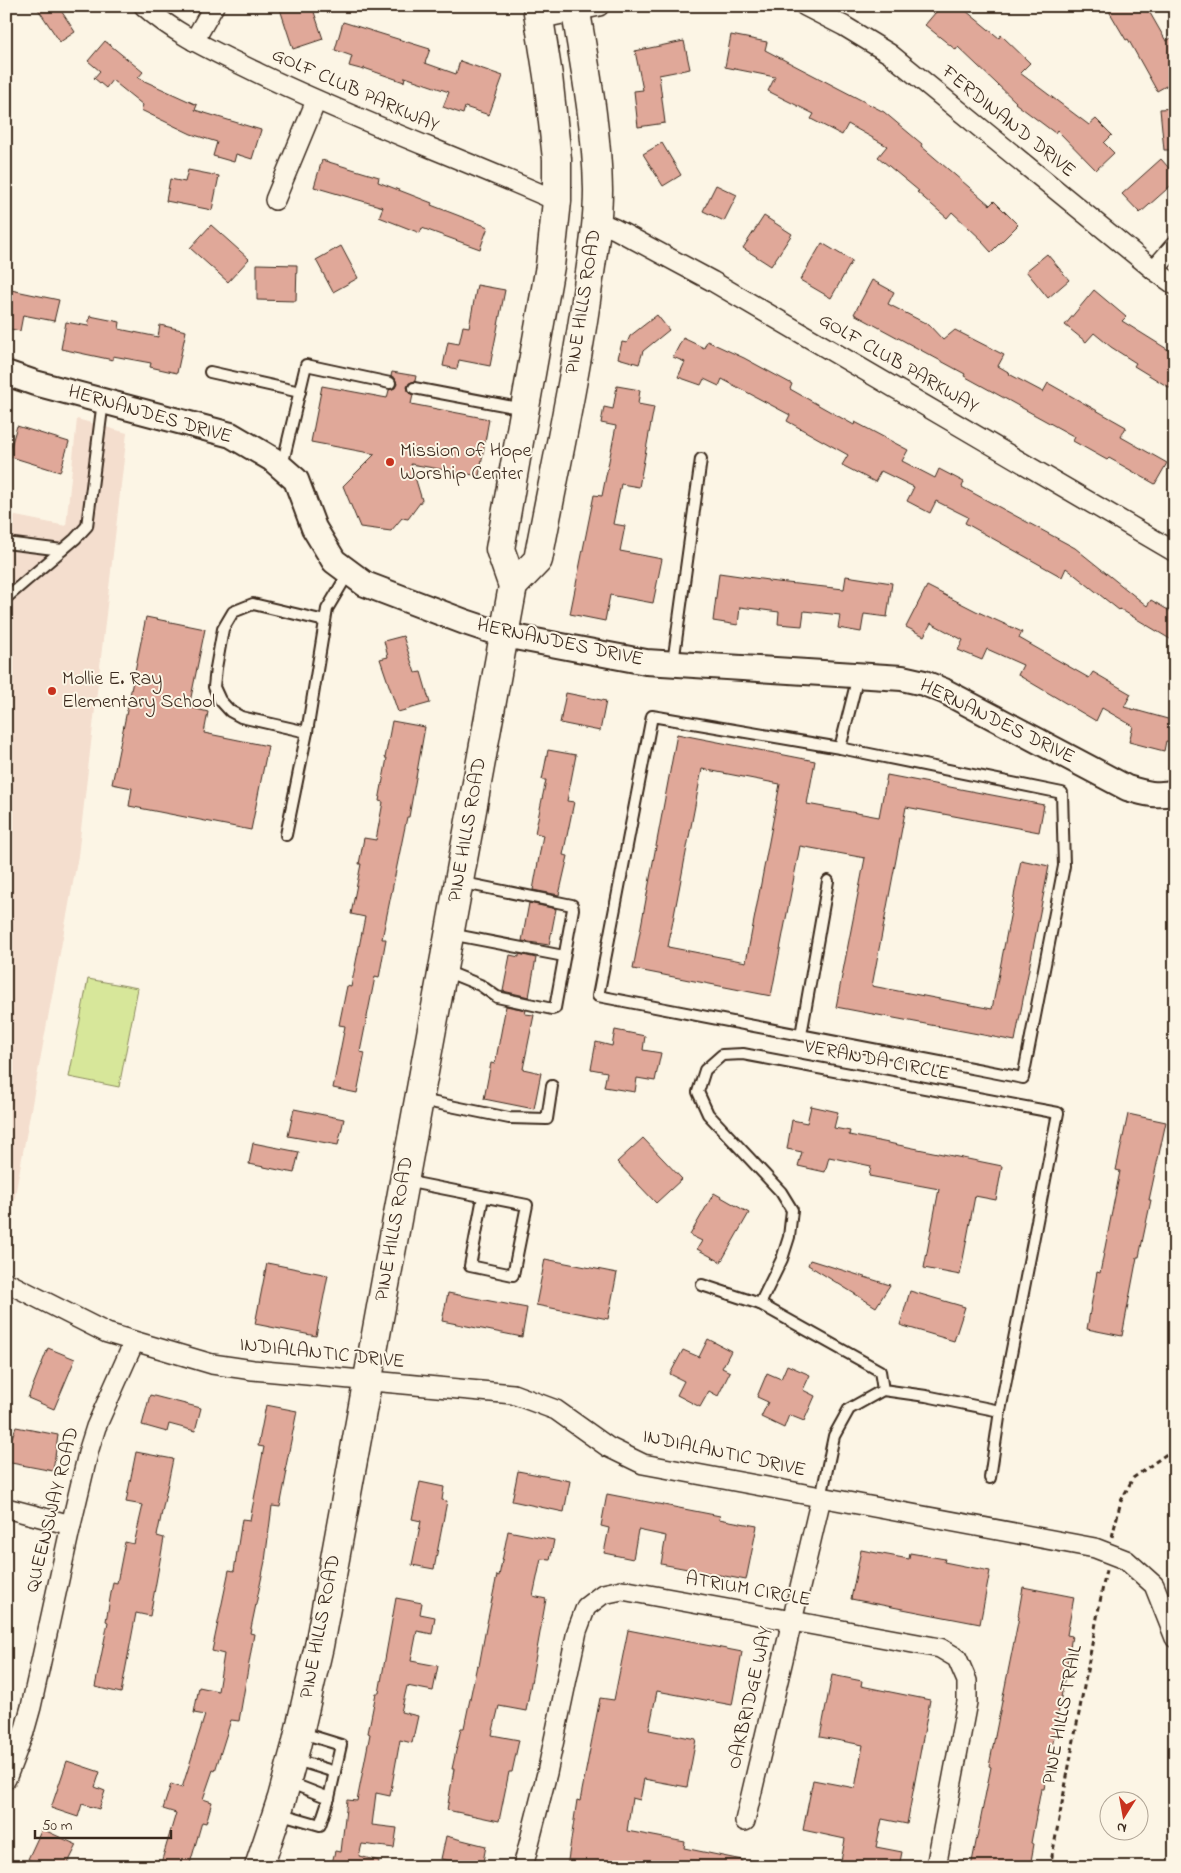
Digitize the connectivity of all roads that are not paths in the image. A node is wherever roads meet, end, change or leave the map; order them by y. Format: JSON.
{"nodes":[{"id":1,"x":144,"y":6,"type":"edge"},
{"id":2,"x":214,"y":6,"type":"edge"},
{"id":3,"x":805,"y":6,"type":"edge"},
{"id":4,"x":583,"y":8,"type":"edge"},
{"id":5,"x":538,"y":13,"type":"edge"},
{"id":6,"x":194,"y":42,"type":"junction"},
{"id":7,"x":316,"y":101,"type":"junction"},
{"id":8,"x":275,"y":200,"type":"dead end"},
{"id":9,"x":557,"y":201,"type":"junction"},
{"id":10,"x":596,"y":221,"type":"junction"},
{"id":11,"x":1175,"y":246,"type":"edge"},
{"id":12,"x":1154,"y":270,"type":"junction"},
{"id":13,"x":1175,"y":285,"type":"edge"},
{"id":14,"x":210,"y":372,"type":"dead end"},
{"id":15,"x":6,"y":373,"type":"edge"},
{"id":16,"x":390,"y":383,"type":"dead end"},
{"id":17,"x":414,"y":388,"type":"dead end"},
{"id":18,"x":300,"y":392,"type":"junction"},
{"id":19,"x":103,"y":401,"type":"junction"},
{"id":20,"x":525,"y":409,"type":"junction"},
{"id":21,"x":701,"y":458,"type":"dead end"},
{"id":22,"x":282,"y":468,"type":"junction"},
{"id":23,"x":6,"y":543,"type":"edge"},
{"id":24,"x":62,"y":550,"type":"junction"},
{"id":25,"x":1175,"y":552,"type":"edge"},
{"id":26,"x":349,"y":572,"type":"junction"},
{"id":27,"x":513,"y":586,"type":"junction"},
{"id":28,"x":6,"y":598,"type":"edge"},
{"id":29,"x":325,"y":621,"type":"junction"},
{"id":30,"x":504,"y":635,"type":"junction"},
{"id":31,"x":673,"y":664,"type":"junction"},
{"id":32,"x":858,"y":676,"type":"junction"},
{"id":33,"x":307,"y":732,"type":"junction"},
{"id":34,"x":840,"y":748,"type":"junction"},
{"id":35,"x":1175,"y":792,"type":"edge"},
{"id":36,"x":286,"y":835,"type":"dead end"},
{"id":37,"x":828,"y":881,"type":"dead end"},
{"id":38,"x":458,"y":882,"type":"junction"},
{"id":39,"x":449,"y":933,"type":"junction"},
{"id":40,"x":564,"y":956,"type":"junction"},
{"id":41,"x":442,"y":970,"type":"junction"},
{"id":42,"x":801,"y":1035,"type":"junction"},
{"id":43,"x":552,"y":1086,"type":"dead end"},
{"id":44,"x":419,"y":1100,"type":"junction"},
{"id":45,"x":404,"y":1181,"type":"junction"},
{"id":46,"x":483,"y":1197,"type":"junction"},
{"id":47,"x":6,"y":1282,"type":"edge"},
{"id":48,"x":702,"y":1285,"type":"dead end"},
{"id":49,"x":760,"y":1304,"type":"junction"},
{"id":50,"x":134,"y":1342,"type":"junction"},
{"id":51,"x":367,"y":1382,"type":"junction"},
{"id":52,"x":883,"y":1390,"type":"junction"},
{"id":53,"x":1000,"y":1411,"type":"junction"},
{"id":54,"x":990,"y":1478,"type":"dead end"},
{"id":55,"x":821,"y":1498,"type":"junction"},
{"id":56,"x":6,"y":1508,"type":"edge"},
{"id":57,"x":71,"y":1525,"type":"junction"},
{"id":58,"x":791,"y":1621,"type":"junction"},
{"id":59,"x":1175,"y":1638,"type":"edge"},
{"id":60,"x":299,"y":1732,"type":"junction"},
{"id":61,"x":8,"y":1768,"type":"edge"},
{"id":62,"x":290,"y":1770,"type":"junction"},
{"id":63,"x":335,"y":1772,"type":"junction"},
{"id":64,"x":329,"y":1798,"type":"junction"},
{"id":65,"x":277,"y":1813,"type":"junction"},
{"id":66,"x":745,"y":1821,"type":"dead end"},
{"id":67,"x":258,"y":1867,"type":"edge"},
{"id":68,"x":523,"y":1867,"type":"edge"},
{"id":69,"x":936,"y":1867,"type":"edge"}],
"edges":[{"from":1,"to":6,"type":"street","name":"GOLF CLUB PARKWAY"},
{"from":2,"to":6,"type":"street"},
{"from":3,"to":12,"type":"street","name":"FERDINAND DRIVE"},
{"from":4,"to":5,"type":"street"},
{"from":4,"to":10,"type":"main road","name":"PINE HILLS ROAD"},
{"from":5,"to":9,"type":"main road","name":"PINE HILLS ROAD"},
{"from":6,"to":7,"type":"street","name":"GOLF CLUB PARKWAY"},
{"from":7,"to":8,"type":"street"},
{"from":7,"to":9,"type":"street","name":"GOLF CLUB PARKWAY"},
{"from":9,"to":20,"type":"main road","name":"PINE HILLS ROAD"},
{"from":10,"to":25,"type":"street","name":"GOLF CLUB PARKWAY"},
{"from":10,"to":27,"type":"main road","name":"PINE HILLS ROAD"},
{"from":11,"to":12,"type":"street"},
{"from":12,"to":13,"type":"street","name":"FERDINAND DRIVE"},
{"from":14,"to":18,"type":"lane"},
{"from":15,"to":19,"type":"street","name":"HERNANDES DRIVE"},
{"from":16,"to":18,"type":"lane"},
{"from":17,"to":20,"type":"lane"},
{"from":18,"to":22,"type":"lane"},
{"from":19,"to":22,"type":"street","name":"HERNANDES DRIVE"},
{"from":19,"to":24,"type":"lane"},
{"from":20,"to":27,"type":"main road","name":"PINE HILLS ROAD"},
{"from":21,"to":31,"type":"lane"},
{"from":22,"to":26,"type":"street","name":"HERNANDES DRIVE"},
{"from":23,"to":24,"type":"lane"},
{"from":24,"to":28,"type":"lane"},
{"from":26,"to":29,"type":"lane"},
{"from":26,"to":30,"type":"street","name":"HERNANDES DRIVE"},
{"from":27,"to":30,"type":"main road","name":"PINE HILLS ROAD"},
{"from":29,"to":33,"type":"lane"},
{"from":29,"to":33,"type":"lane"},
{"from":30,"to":31,"type":"street","name":"HERNANDES DRIVE"},
{"from":30,"to":38,"type":"main road","name":"PINE HILLS ROAD"},
{"from":31,"to":32,"type":"street","name":"HERNANDES DRIVE"},
{"from":32,"to":34,"type":"lane"},
{"from":32,"to":35,"type":"street","name":"HERNANDES DRIVE"},
{"from":33,"to":36,"type":"lane"},
{"from":34,"to":42,"type":"lane"},
{"from":34,"to":42,"type":"lane"},
{"from":37,"to":42,"type":"lane"},
{"from":38,"to":39,"type":"main road","name":"PINE HILLS ROAD"},
{"from":38,"to":40,"type":"lane"},
{"from":39,"to":40,"type":"lane"},
{"from":39,"to":41,"type":"main road","name":"PINE HILLS ROAD"},
{"from":40,"to":41,"type":"lane"},
{"from":41,"to":44,"type":"main road","name":"PINE HILLS ROAD"},
{"from":43,"to":44,"type":"lane"},
{"from":44,"to":45,"type":"main road","name":"PINE HILLS ROAD"},
{"from":45,"to":46,"type":"lane"},
{"from":45,"to":51,"type":"main road","name":"PINE HILLS ROAD"},
{"from":46,"to":46,"type":"lane"},
{"from":47,"to":50,"type":"street","name":"INDIALANTIC DRIVE"},
{"from":48,"to":49,"type":"lane"},
{"from":49,"to":52,"type":"lane"},
{"from":49,"to":53,"type":"lane","name":"VERANDA CIRCLE"},
{"from":50,"to":51,"type":"street","name":"INDIALANTIC DRIVE"},
{"from":50,"to":57,"type":"street","name":"QUEENSWAY ROAD"},
{"from":51,"to":55,"type":"street","name":"INDIALANTIC DRIVE"},
{"from":51,"to":60,"type":"main road","name":"PINE HILLS ROAD"},
{"from":52,"to":53,"type":"lane"},
{"from":52,"to":55,"type":"lane"},
{"from":53,"to":54,"type":"lane"},
{"from":55,"to":58,"type":"street","name":"OAKBRIDGE WAY"},
{"from":55,"to":59,"type":"street","name":"INDIALANTIC DRIVE"},
{"from":56,"to":57,"type":"street"},
{"from":57,"to":61,"type":"street","name":"QUEENSWAY ROAD"},
{"from":58,"to":66,"type":"street","name":"OAKBRIDGE WAY"},
{"from":58,"to":68,"type":"street","name":"ATRIUM CIRCLE"},
{"from":58,"to":69,"type":"street","name":"ATRIUM CIRCLE"},
{"from":60,"to":62,"type":"main road","name":"PINE HILLS ROAD"},
{"from":60,"to":63,"type":"lane"},
{"from":62,"to":63,"type":"lane"},
{"from":62,"to":64,"type":"lane"},
{"from":62,"to":65,"type":"main road","name":"PINE HILLS ROAD"},
{"from":63,"to":64,"type":"lane"},
{"from":64,"to":65,"type":"lane"},
{"from":65,"to":67,"type":"main road","name":"PINE HILLS ROAD"}]}
